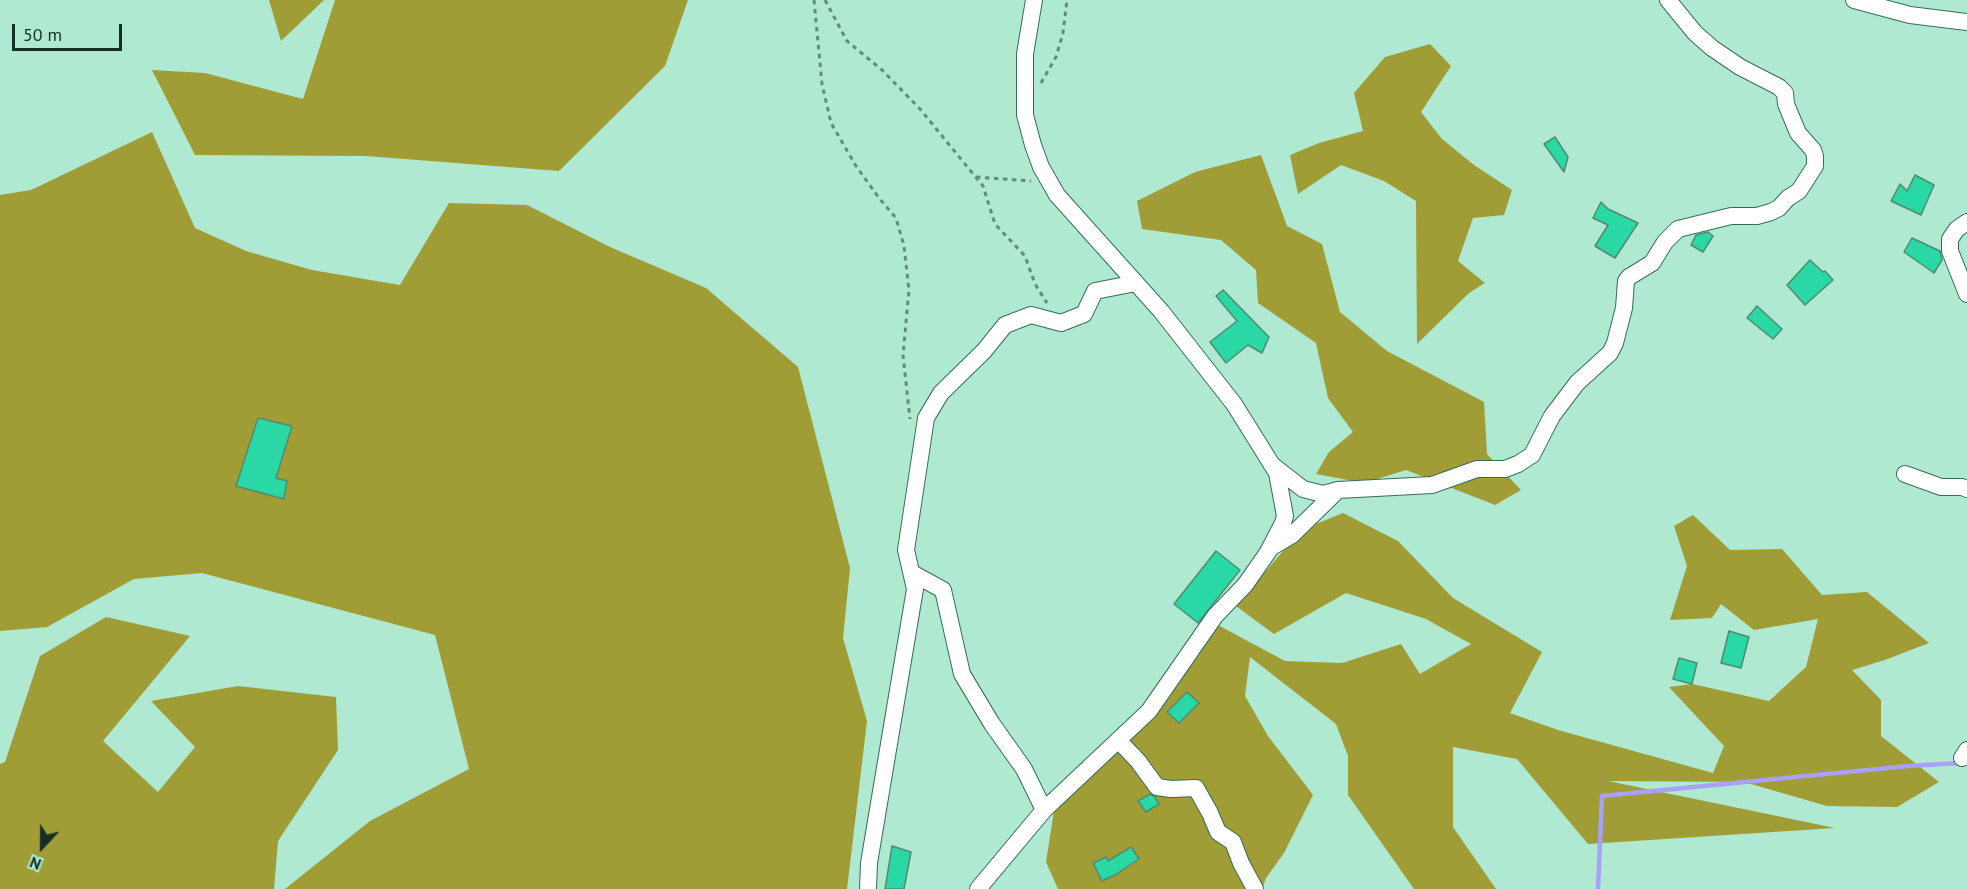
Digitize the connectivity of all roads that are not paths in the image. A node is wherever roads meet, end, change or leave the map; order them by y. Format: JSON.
{"nodes":[{"id":1,"x":1034,"y":0,"type":"edge"},
{"id":2,"x":1668,"y":0,"type":"edge"},
{"id":3,"x":1854,"y":0,"type":"edge"},
{"id":4,"x":1967,"y":22,"type":"edge"},
{"id":5,"x":1967,"y":222,"type":"edge"},
{"id":6,"x":1136,"y":283,"type":"junction"},
{"id":7,"x":1967,"y":294,"type":"edge"},
{"id":8,"x":1270,"y":463,"type":"junction"},
{"id":9,"x":1905,"y":474,"type":"dead end"},
{"id":10,"x":1967,"y":489,"type":"edge"},
{"id":11,"x":1338,"y":490,"type":"junction"},
{"id":12,"x":1270,"y":548,"type":"junction"},
{"id":13,"x":912,"y":573,"type":"junction"},
{"id":14,"x":1118,"y":740,"type":"junction"},
{"id":15,"x":1044,"y":810,"type":"junction"},
{"id":16,"x":868,"y":889,"type":"edge"},
{"id":17,"x":978,"y":889,"type":"edge"},
{"id":18,"x":1255,"y":889,"type":"edge"}],
"edges":[{"from":1,"to":6,"type":"street"},
{"from":2,"to":11,"type":"street"},
{"from":3,"to":4,"type":"street"},
{"from":5,"to":7,"type":"street"},
{"from":6,"to":8,"type":"street"},
{"from":6,"to":13,"type":"street"},
{"from":8,"to":11,"type":"street"},
{"from":8,"to":12,"type":"street"},
{"from":9,"to":10,"type":"street"},
{"from":11,"to":12,"type":"street"},
{"from":12,"to":14,"type":"street"},
{"from":13,"to":15,"type":"street"},
{"from":13,"to":16,"type":"street"},
{"from":14,"to":15,"type":"street"},
{"from":14,"to":18,"type":"street"},
{"from":15,"to":17,"type":"street"}]}
